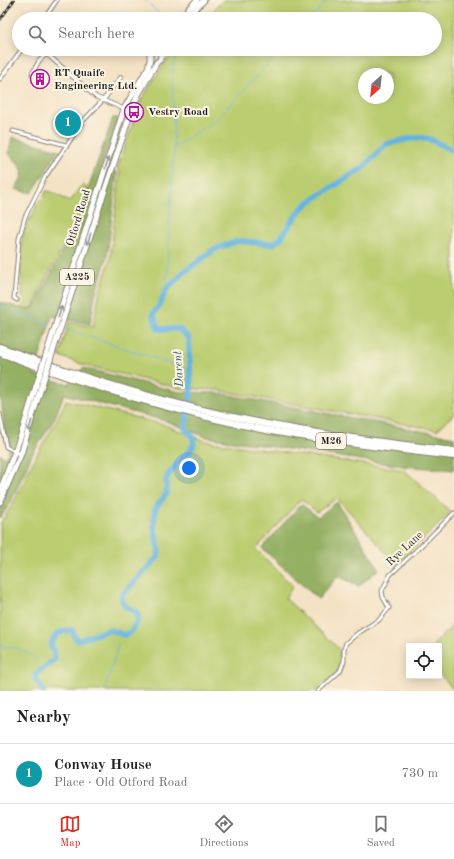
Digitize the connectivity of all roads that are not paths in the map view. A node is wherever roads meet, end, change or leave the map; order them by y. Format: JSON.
{"nodes":[{"id":1,"x":57,"y":0,"type":"edge"},
{"id":2,"x":197,"y":0,"type":"edge"},
{"id":3,"x":204,"y":0,"type":"edge"},
{"id":4,"x":49,"y":12,"type":"edge"},
{"id":5,"x":186,"y":12,"type":"edge"},
{"id":6,"x":193,"y":12,"type":"edge"},
{"id":7,"x":17,"y":56,"type":"edge"},
{"id":8,"x":45,"y":56,"type":"edge"},
{"id":9,"x":49,"y":56,"type":"edge"},
{"id":10,"x":149,"y":56,"type":"edge"},
{"id":11,"x":161,"y":56,"type":"edge"},
{"id":12,"x":150,"y":60,"type":"junction"},
{"id":13,"x":157,"y":62,"type":"junction"},
{"id":14,"x":32,"y":74,"type":"dead end"},
{"id":15,"x":121,"y":78,"type":"dead end"},
{"id":16,"x":0,"y":79,"type":"edge"},
{"id":17,"x":104,"y":99,"type":"junction"},
{"id":18,"x":124,"y":109,"type":"junction"},
{"id":19,"x":131,"y":112,"type":"junction"},
{"id":20,"x":13,"y":131,"type":"dead end"},
{"id":21,"x":66,"y":145,"type":"junction"},
{"id":22,"x":17,"y":300,"type":"dead end"},
{"id":23,"x":0,"y":347,"type":"edge"},
{"id":24,"x":50,"y":350,"type":"junction"},
{"id":25,"x":0,"y":353,"type":"edge"},
{"id":26,"x":38,"y":387,"type":"junction"},
{"id":27,"x":171,"y":405,"type":"junction"},
{"id":28,"x":0,"y":414,"type":"edge"},
{"id":29,"x":210,"y":415,"type":"junction"},
{"id":30,"x":15,"y":451,"type":"junction"},
{"id":31,"x":454,"y":451,"type":"edge"},
{"id":32,"x":21,"y":454,"type":"junction"},
{"id":33,"x":454,"y":456,"type":"edge"},
{"id":34,"x":0,"y":491,"type":"edge"},
{"id":35,"x":0,"y":502,"type":"edge"},
{"id":36,"x":454,"y":513,"type":"edge"},
{"id":37,"x":318,"y":691,"type":"edge"}],
"edges":[{"from":1,"to":4,"type":"street"},
{"from":2,"to":5,"type":"main road"},
{"from":3,"to":6,"type":"main road"},
{"from":7,"to":16,"type":"street"},
{"from":8,"to":14,"type":"street"},
{"from":9,"to":17,"type":"street"},
{"from":10,"to":12,"type":"main road","name":"Otford Road","number":"A225"},
{"from":11,"to":13,"type":"main road","name":"Otford Road","number":"A225"},
{"from":12,"to":13,"type":"main road"},
{"from":12,"to":18,"type":"main road","name":"Otford Road","number":"A225"},
{"from":13,"to":19,"type":"main road","name":"Otford Road","number":"A225"},
{"from":15,"to":17,"type":"street"},
{"from":17,"to":18,"type":"street"},
{"from":17,"to":21,"type":"street"},
{"from":18,"to":19,"type":"street"},
{"from":24,"to":18,"type":"main road","name":"Otford Road","number":"A225","one_way":true},
{"from":19,"to":24,"type":"main road","name":"Otford Road","number":"A225","one_way":true},
{"from":20,"to":21,"type":"street"},
{"from":21,"to":22,"type":"street"},
{"from":23,"to":27,"type":"highway","number":"M26"},
{"from":24,"to":26,"type":"main road","name":"Otford Road","number":"A225","bridge":true},
{"from":25,"to":27,"type":"highway","number":"M26"},
{"from":26,"to":30,"type":"main road","number":"A225"},
{"from":26,"to":32,"type":"main road","number":"A225","one_way":true},
{"from":27,"to":29,"type":"highway","number":"M26"},
{"from":28,"to":30,"type":"street"},
{"from":29,"to":31,"type":"highway","number":"M26"},
{"from":29,"to":33,"type":"highway","number":"M26"},
{"from":30,"to":32,"type":"street"},
{"from":30,"to":34,"type":"main road","number":"A225"},
{"from":32,"to":35,"type":"main road","number":"A225"},
{"from":36,"to":37,"type":"street","name":"Rye Lane"}]}
